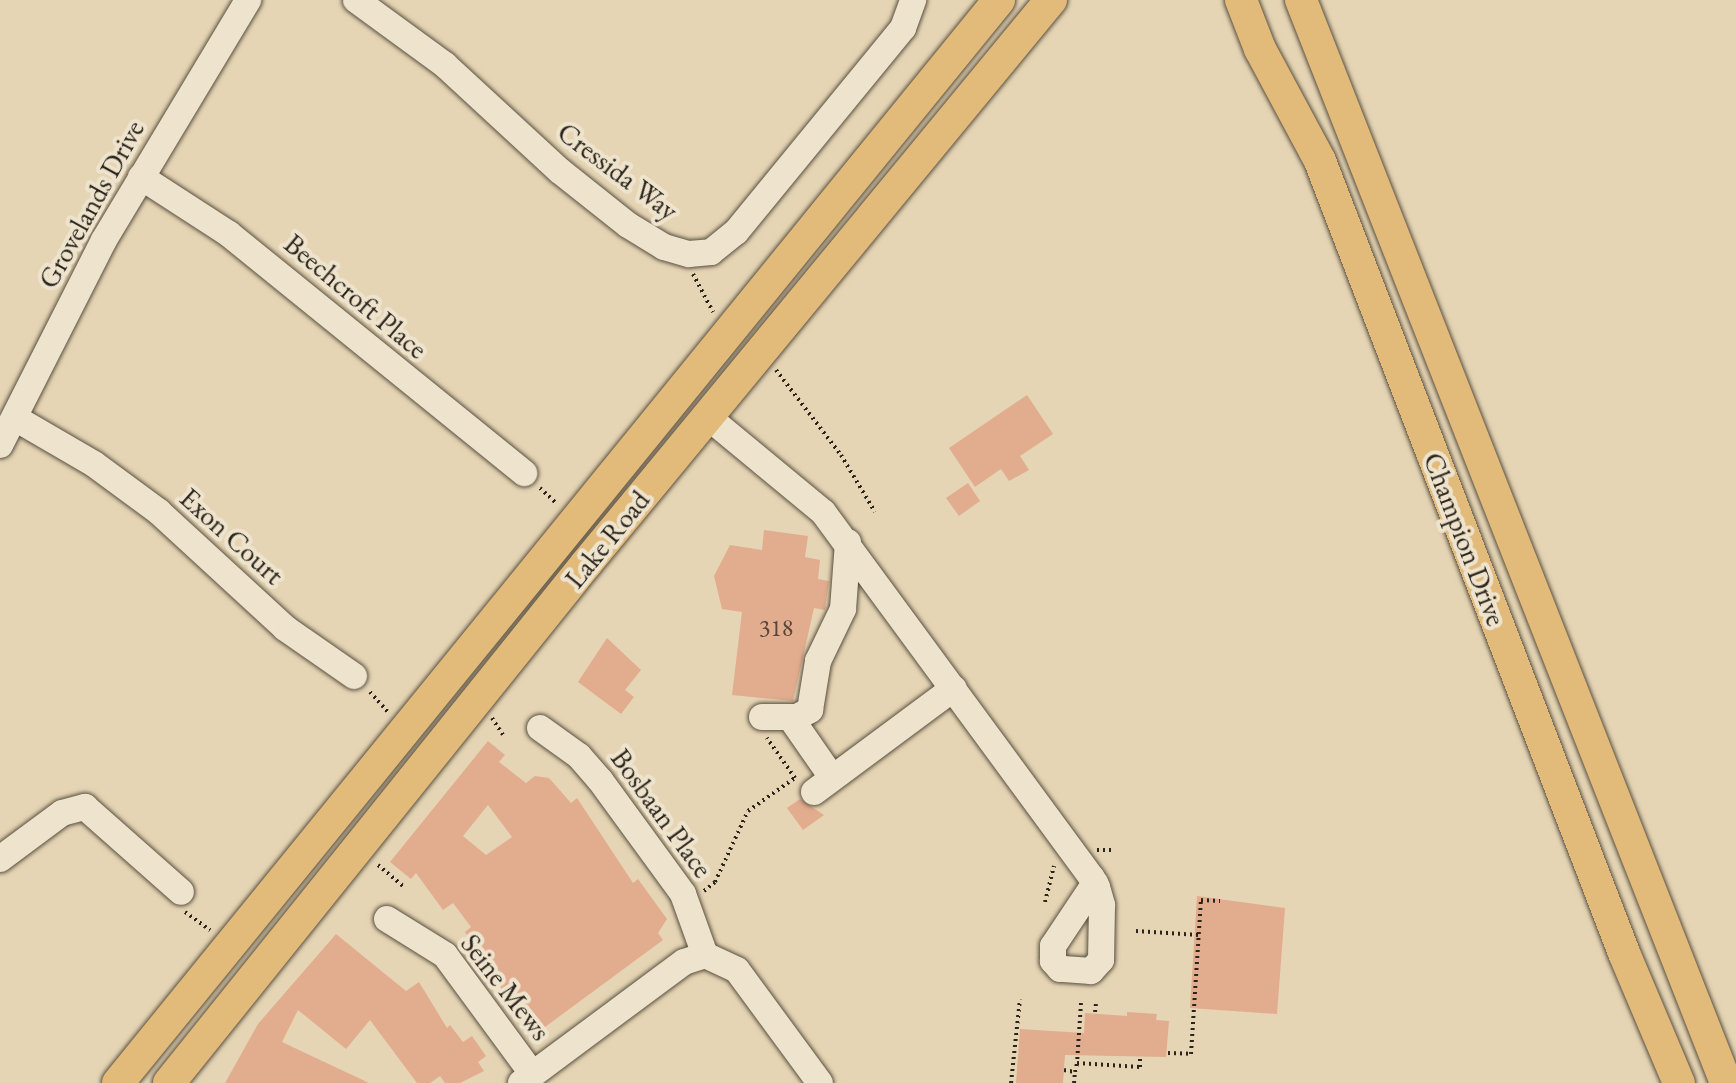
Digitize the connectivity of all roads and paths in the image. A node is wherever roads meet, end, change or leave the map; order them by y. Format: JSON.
{"nodes":[{"id":1,"x":248,"y":0,"type":"edge"},
{"id":2,"x":356,"y":0,"type":"edge"},
{"id":3,"x":913,"y":0,"type":"edge"},
{"id":4,"x":999,"y":0,"type":"edge"},
{"id":5,"x":1051,"y":0,"type":"edge"},
{"id":6,"x":1241,"y":0,"type":"edge"},
{"id":7,"x":1301,"y":0,"type":"edge"},
{"id":8,"x":141,"y":177,"type":"junction"},
{"id":9,"x":689,"y":269,"type":"dead end"},
{"id":10,"x":719,"y":318,"type":"dead end"},
{"id":11,"x":776,"y":370,"type":"dead end"},
{"id":12,"x":679,"y":391,"type":"junction"},
{"id":13,"x":708,"y":417,"type":"junction"},
{"id":14,"x":15,"y":418,"type":"junction"},
{"id":15,"x":0,"y":445,"type":"edge"},
{"id":16,"x":524,"y":473,"type":"joint"},
{"id":17,"x":564,"y":511,"type":"dead end"},
{"id":18,"x":875,"y":512,"type":"dead end"},
{"id":19,"x":848,"y":542,"type":"junction"},
{"id":20,"x":354,"y":676,"type":"joint"},
{"id":21,"x":954,"y":688,"type":"junction"},
{"id":22,"x":488,"y":713,"type":"dead end"},
{"id":23,"x":393,"y":718,"type":"dead end"},
{"id":24,"x":773,"y":721,"type":"junction"},
{"id":25,"x":540,"y":728,"type":"dead end"},
{"id":26,"x":503,"y":735,"type":"dead end"},
{"id":27,"x":370,"y":858,"type":"dead end"},
{"id":28,"x":1055,"y":858,"type":"dead end"},
{"id":29,"x":0,"y":859,"type":"edge"},
{"id":30,"x":1095,"y":883,"type":"dead end"},
{"id":31,"x":404,"y":887,"type":"dead end"},
{"id":32,"x":181,"y":892,"type":"joint"},
{"id":33,"x":695,"y":897,"type":"dead end"},
{"id":34,"x":1220,"y":901,"type":"dead end"},
{"id":35,"x":1045,"y":902,"type":"dead end"},
{"id":36,"x":387,"y":919,"type":"dead end"},
{"id":37,"x":1136,"y":931,"type":"dead end"},
{"id":38,"x":219,"y":935,"type":"dead end"},
{"id":39,"x":1199,"y":935,"type":"junction"},
{"id":40,"x":705,"y":955,"type":"junction"},
{"id":41,"x":1020,"y":999,"type":"dead end"},
{"id":42,"x":1081,"y":1003,"type":"dead end"},
{"id":43,"x":1096,"y":1004,"type":"dead end"},
{"id":44,"x":1095,"y":1012,"type":"dead end"},
{"id":45,"x":1168,"y":1053,"type":"dead end"},
{"id":46,"x":1140,"y":1058,"type":"dead end"},
{"id":47,"x":1077,"y":1063,"type":"junction"},
{"id":48,"x":1064,"y":1070,"type":"dead end"},
{"id":49,"x":1075,"y":1072,"type":"junction"},
{"id":50,"x":526,"y":1078,"type":"edge"},
{"id":51,"x":118,"y":1083,"type":"edge"},
{"id":52,"x":169,"y":1083,"type":"edge"},
{"id":53,"x":820,"y":1083,"type":"edge"},
{"id":54,"x":1011,"y":1083,"type":"edge"},
{"id":55,"x":1074,"y":1083,"type":"edge"},
{"id":56,"x":1679,"y":1083,"type":"edge"},
{"id":57,"x":1726,"y":1083,"type":"edge"}],
"edges":[{"from":1,"to":8,"type":"street","name":"Grovelands Drive"},
{"from":2,"to":3,"type":"street","name":"Cressida Way"},
{"from":4,"to":12,"type":"main road","name":"Lake Road"},
{"from":5,"to":13,"type":"main road","name":"Lake Road"},
{"from":6,"to":56,"type":"main road","name":"Champion Drive"},
{"from":7,"to":57,"type":"main road","name":"Champion Drive"},
{"from":8,"to":14,"type":"street","name":"Grovelands Drive"},
{"from":8,"to":16,"type":"street","name":"Beechcroft Place"},
{"from":9,"to":10,"type":"path"},
{"from":11,"to":18,"type":"path"},
{"from":12,"to":13,"type":"main road"},
{"from":12,"to":51,"type":"main road","name":"Lake Road"},
{"from":13,"to":19,"type":"street"},
{"from":13,"to":52,"type":"main road","name":"Lake Road"},
{"from":14,"to":15,"type":"street","name":"Grovelands Drive"},
{"from":14,"to":20,"type":"street","name":"Exon Court"},
{"from":16,"to":17,"type":"path"},
{"from":19,"to":21,"type":"street"},
{"from":19,"to":24,"type":"street"},
{"from":20,"to":23,"type":"path"},
{"from":21,"to":24,"type":"street"},
{"from":21,"to":30,"type":"street"},
{"from":22,"to":26,"type":"path"},
{"from":24,"to":33,"type":"path"},
{"from":25,"to":40,"type":"street","name":"Bosbaan Place"},
{"from":27,"to":31,"type":"path"},
{"from":28,"to":35,"type":"path"},
{"from":29,"to":32,"type":"street"},
{"from":32,"to":38,"type":"path"},
{"from":34,"to":39,"type":"path"},
{"from":36,"to":50,"type":"street","name":"Seine Mews"},
{"from":37,"to":39,"type":"path"},
{"from":39,"to":45,"type":"path"},
{"from":40,"to":50,"type":"street"},
{"from":40,"to":53,"type":"street"},
{"from":41,"to":54,"type":"path"},
{"from":42,"to":47,"type":"path"},
{"from":43,"to":44,"type":"path"},
{"from":46,"to":47,"type":"path"},
{"from":47,"to":49,"type":"path"},
{"from":48,"to":49,"type":"path"},
{"from":49,"to":55,"type":"path"}]}
